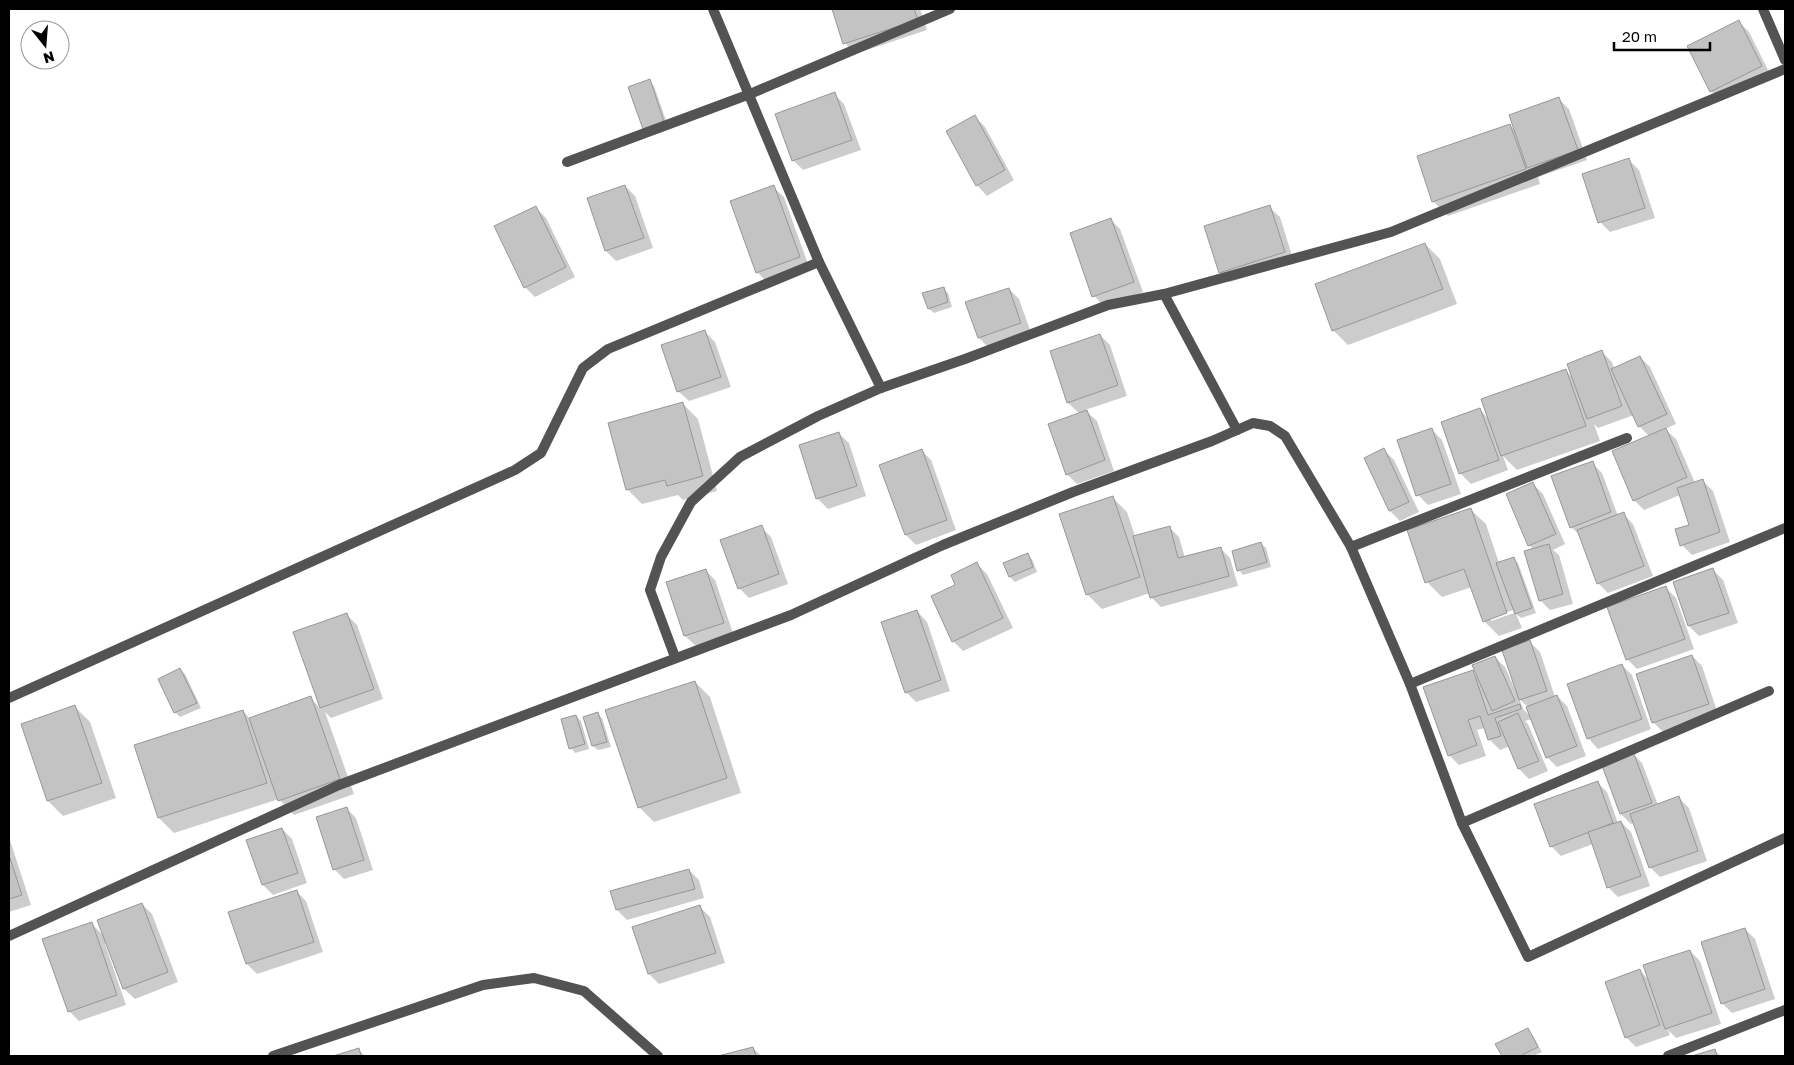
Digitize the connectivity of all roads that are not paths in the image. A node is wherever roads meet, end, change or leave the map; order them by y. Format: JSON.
{"nodes":[{"id":1,"x":713,"y":9,"type":"edge"},
{"id":2,"x":950,"y":9,"type":"edge"},
{"id":3,"x":1764,"y":9,"type":"edge"},
{"id":4,"x":1785,"y":60,"type":"edge"},
{"id":5,"x":1785,"y":69,"type":"edge"},
{"id":6,"x":750,"y":94,"type":"junction"},
{"id":7,"x":568,"y":162,"type":"dead end"},
{"id":8,"x":819,"y":262,"type":"junction"},
{"id":9,"x":1164,"y":294,"type":"junction"},
{"id":10,"x":881,"y":388,"type":"junction"},
{"id":11,"x":1237,"y":430,"type":"junction"},
{"id":12,"x":1627,"y":438,"type":"dead end"},
{"id":13,"x":1785,"y":528,"type":"edge"},
{"id":14,"x":1351,"y":547,"type":"junction"},
{"id":15,"x":675,"y":657,"type":"junction"},
{"id":16,"x":1410,"y":684,"type":"junction"},
{"id":17,"x":1769,"y":691,"type":"dead end"},
{"id":18,"x":9,"y":698,"type":"edge"},
{"id":19,"x":1462,"y":823,"type":"junction"},
{"id":20,"x":1785,"y":838,"type":"edge"},
{"id":21,"x":9,"y":936,"type":"edge"},
{"id":22,"x":1785,"y":1010,"type":"edge"},
{"id":23,"x":274,"y":1056,"type":"edge"},
{"id":24,"x":658,"y":1056,"type":"edge"},
{"id":25,"x":1668,"y":1056,"type":"edge"}],
"edges":[{"from":1,"to":6,"type":"street"},
{"from":2,"to":6,"type":"street"},
{"from":3,"to":4,"type":"street"},
{"from":5,"to":9,"type":"street"},
{"from":6,"to":7,"type":"street"},
{"from":6,"to":8,"type":"street"},
{"from":8,"to":10,"type":"street"},
{"from":8,"to":18,"type":"street"},
{"from":9,"to":10,"type":"street"},
{"from":9,"to":11,"type":"street"},
{"from":10,"to":15,"type":"street"},
{"from":11,"to":14,"type":"street"},
{"from":11,"to":15,"type":"street"},
{"from":12,"to":14,"type":"street"},
{"from":13,"to":16,"type":"street"},
{"from":14,"to":16,"type":"street"},
{"from":15,"to":21,"type":"street"},
{"from":16,"to":19,"type":"street"},
{"from":17,"to":19,"type":"street"},
{"from":19,"to":20,"type":"street"},
{"from":22,"to":25,"type":"street"},
{"from":23,"to":24,"type":"street"}]}
